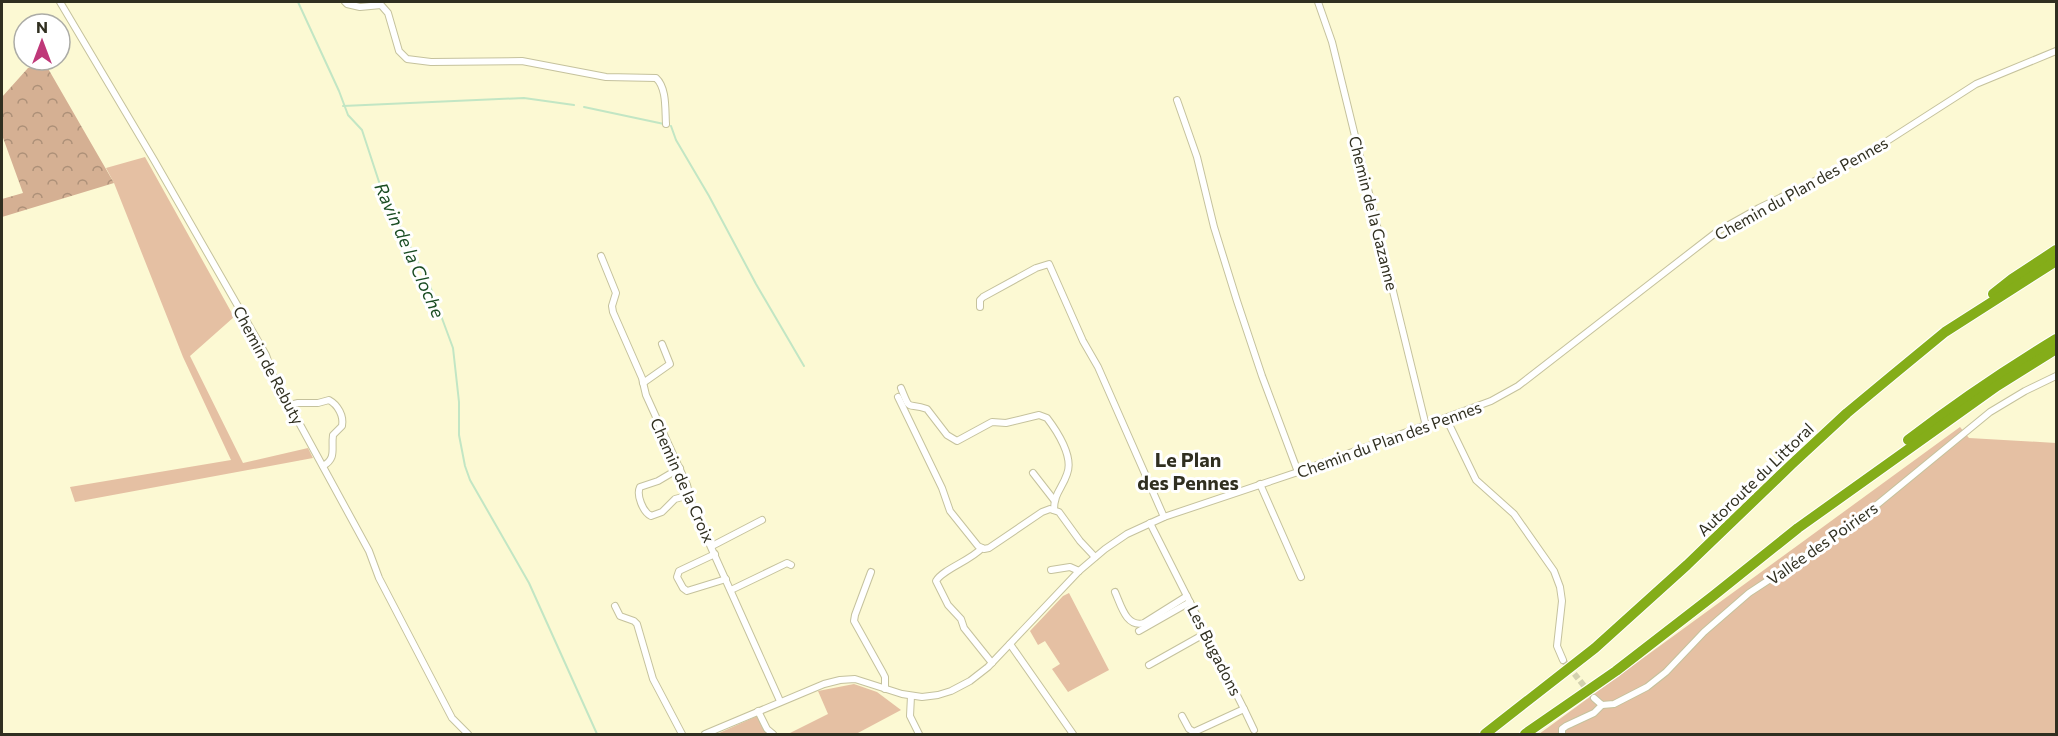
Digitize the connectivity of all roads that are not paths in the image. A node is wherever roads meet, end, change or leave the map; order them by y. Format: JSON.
{"nodes":[{"id":1,"x":60,"y":2,"type":"edge"},
{"id":2,"x":345,"y":2,"type":"edge"},
{"id":3,"x":1318,"y":2,"type":"edge"},
{"id":4,"x":2056,"y":51,"type":"edge"},
{"id":5,"x":1177,"y":100,"type":"dead end"},
{"id":6,"x":666,"y":123,"type":"dead end"},
{"id":7,"x":2056,"y":250,"type":"edge"},
{"id":8,"x":601,"y":256,"type":"dead end"},
{"id":9,"x":2056,"y":261,"type":"edge"},
{"id":10,"x":980,"y":307,"type":"dead end"},
{"id":11,"x":1946,"y":332,"type":"junction"},
{"id":12,"x":2056,"y":339,"type":"edge"},
{"id":13,"x":662,"y":344,"type":"dead end"},
{"id":14,"x":2056,"y":349,"type":"edge"},
{"id":15,"x":2056,"y":376,"type":"edge"},
{"id":16,"x":643,"y":383,"type":"junction"},
{"id":17,"x":901,"y":388,"type":"dead end"},
{"id":18,"x":898,"y":397,"type":"dead end"},
{"id":19,"x":290,"y":405,"type":"junction"},
{"id":20,"x":1446,"y":418,"type":"junction"},
{"id":21,"x":1426,"y":426,"type":"junction"},
{"id":22,"x":323,"y":466,"type":"junction"},
{"id":23,"x":680,"y":468,"type":"junction"},
{"id":24,"x":1299,"y":472,"type":"junction"},
{"id":25,"x":1033,"y":473,"type":"dead end"},
{"id":26,"x":1260,"y":484,"type":"junction"},
{"id":27,"x":690,"y":495,"type":"junction"},
{"id":28,"x":1054,"y":500,"type":"junction"},
{"id":29,"x":1054,"y":510,"type":"junction"},
{"id":30,"x":1164,"y":517,"type":"junction"},
{"id":31,"x":762,"y":520,"type":"dead end"},
{"id":32,"x":1150,"y":523,"type":"junction"},
{"id":33,"x":1798,"y":528,"type":"junction"},
{"id":34,"x":711,"y":546,"type":"junction"},
{"id":35,"x":982,"y":548,"type":"junction"},
{"id":36,"x":715,"y":554,"type":"junction"},
{"id":37,"x":1095,"y":557,"type":"junction"},
{"id":38,"x":791,"y":565,"type":"dead end"},
{"id":39,"x":1051,"y":570,"type":"dead end"},
{"id":40,"x":871,"y":572,"type":"dead end"},
{"id":41,"x":1079,"y":572,"type":"junction"},
{"id":42,"x":1301,"y":577,"type":"dead end"},
{"id":43,"x":726,"y":579,"type":"junction"},
{"id":44,"x":731,"y":590,"type":"junction"},
{"id":45,"x":1115,"y":592,"type":"dead end"},
{"id":46,"x":1189,"y":599,"type":"junction"},
{"id":47,"x":615,"y":606,"type":"dead end"},
{"id":48,"x":1139,"y":631,"type":"dead end"},
{"id":49,"x":1206,"y":633,"type":"junction"},
{"id":50,"x":1010,"y":644,"type":"junction"},
{"id":51,"x":1563,"y":660,"type":"tunnel mouth"},
{"id":52,"x":992,"y":663,"type":"junction"},
{"id":53,"x":1149,"y":665,"type":"dead end"},
{"id":54,"x":885,"y":689,"type":"junction"},
{"id":55,"x":911,"y":696,"type":"junction"},
{"id":56,"x":1594,"y":698,"type":"tunnel mouth"},
{"id":57,"x":780,"y":702,"type":"junction"},
{"id":58,"x":1602,"y":705,"type":"junction"},
{"id":59,"x":1244,"y":709,"type":"junction"},
{"id":60,"x":758,"y":711,"type":"junction"},
{"id":61,"x":1182,"y":716,"type":"dead end"},
{"id":62,"x":1254,"y":730,"type":"dead end"},
{"id":63,"x":465,"y":733,"type":"edge"},
{"id":64,"x":682,"y":735,"type":"edge"},
{"id":65,"x":705,"y":735,"type":"edge"},
{"id":66,"x":773,"y":735,"type":"edge"},
{"id":67,"x":919,"y":735,"type":"edge"},
{"id":68,"x":1073,"y":735,"type":"edge"},
{"id":69,"x":1485,"y":735,"type":"edge"},
{"id":70,"x":1525,"y":735,"type":"edge"},
{"id":71,"x":1562,"y":735,"type":"edge"}],
"edges":[{"from":1,"to":19,"type":"street","name":"Chemin de Rebuty"},
{"from":2,"to":6,"type":"street"},
{"from":3,"to":21,"type":"street","name":"Chemin de la Gazanne"},
{"from":4,"to":20,"type":"street","name":"Chemin du Plan des Pennes"},
{"from":5,"to":24,"type":"street"},
{"from":7,"to":11,"type":"highway"},
{"from":8,"to":16,"type":"street","name":"Chemin de la Croix"},
{"from":9,"to":11,"type":"highway","name":"Autoroute du Littoral"},
{"from":10,"to":30,"type":"street"},
{"from":11,"to":69,"type":"highway","name":"Autoroute du Littoral"},
{"from":12,"to":33,"type":"highway"},
{"from":13,"to":16,"type":"street"},
{"from":14,"to":33,"type":"highway"},
{"from":15,"to":58,"type":"street","name":"Vallée des Poiriers"},
{"from":16,"to":23,"type":"street","name":"Chemin de la Croix"},
{"from":17,"to":28,"type":"street"},
{"from":18,"to":35,"type":"street"},
{"from":19,"to":22,"type":"street","name":"Chemin de Rebuty"},
{"from":19,"to":22,"type":"street"},
{"from":20,"to":21,"type":"street","name":"Chemin du Plan des Pennes"},
{"from":20,"to":51,"type":"street"},
{"from":21,"to":24,"type":"street","name":"Chemin du Plan des Pennes"},
{"from":22,"to":63,"type":"street","name":"Chemin de Rebuty"},
{"from":23,"to":27,"type":"street","name":"Chemin de la Croix"},
{"from":23,"to":27,"type":"street"},
{"from":24,"to":26,"type":"street","name":"Chemin du Plan des Pennes"},
{"from":25,"to":28,"type":"street"},
{"from":26,"to":30,"type":"street","name":"Chemin du Plan des Pennes"},
{"from":26,"to":42,"type":"street"},
{"from":27,"to":34,"type":"street","name":"Chemin de la Croix"},
{"from":28,"to":29,"type":"street"},
{"from":29,"to":35,"type":"street"},
{"from":29,"to":37,"type":"street"},
{"from":30,"to":32,"type":"street","name":"Chemin du Plan des Pennes"},
{"from":31,"to":34,"type":"street"},
{"from":32,"to":37,"type":"street","name":"Chemin du Plan des Pennes"},
{"from":32,"to":46,"type":"street","name":"Les Bugadons"},
{"from":33,"to":70,"type":"highway"},
{"from":34,"to":36,"type":"street","name":"Chemin de la Croix"},
{"from":35,"to":52,"type":"street"},
{"from":36,"to":43,"type":"street","name":"Chemin de la Croix"},
{"from":36,"to":43,"type":"street"},
{"from":37,"to":41,"type":"street","name":"Chemin du Plan des Pennes"},
{"from":38,"to":44,"type":"street"},
{"from":39,"to":41,"type":"street"},
{"from":40,"to":54,"type":"street"},
{"from":41,"to":50,"type":"street","name":"Chemin du Plan des Pennes"},
{"from":43,"to":44,"type":"street","name":"Chemin de la Croix"},
{"from":44,"to":57,"type":"street","name":"Chemin de la Croix"},
{"from":45,"to":46,"type":"street"},
{"from":46,"to":48,"type":"street"},
{"from":46,"to":49,"type":"street","name":"Les Bugadons"},
{"from":47,"to":64,"type":"street"},
{"from":49,"to":53,"type":"street"},
{"from":49,"to":59,"type":"street","name":"Les Bugadons"},
{"from":50,"to":52,"type":"street","name":"Chemin du Plan des Pennes"},
{"from":50,"to":68,"type":"street"},
{"from":52,"to":55,"type":"street","name":"Chemin du Plan des Pennes"},
{"from":54,"to":55,"type":"street","name":"Chemin du Plan des Pennes"},
{"from":54,"to":57,"type":"street","name":"Chemin du Plan des Pennes"},
{"from":55,"to":67,"type":"street"},
{"from":56,"to":58,"type":"street"},
{"from":57,"to":60,"type":"street","name":"Chemin du Plan des Pennes"},
{"from":58,"to":71,"type":"street","name":"Vallée des Poiriers"},
{"from":59,"to":61,"type":"street","name":"Les Bugadons"},
{"from":59,"to":62,"type":"street"},
{"from":60,"to":65,"type":"street","name":"Chemin du Plan des Pennes"},
{"from":60,"to":66,"type":"street"}]}
